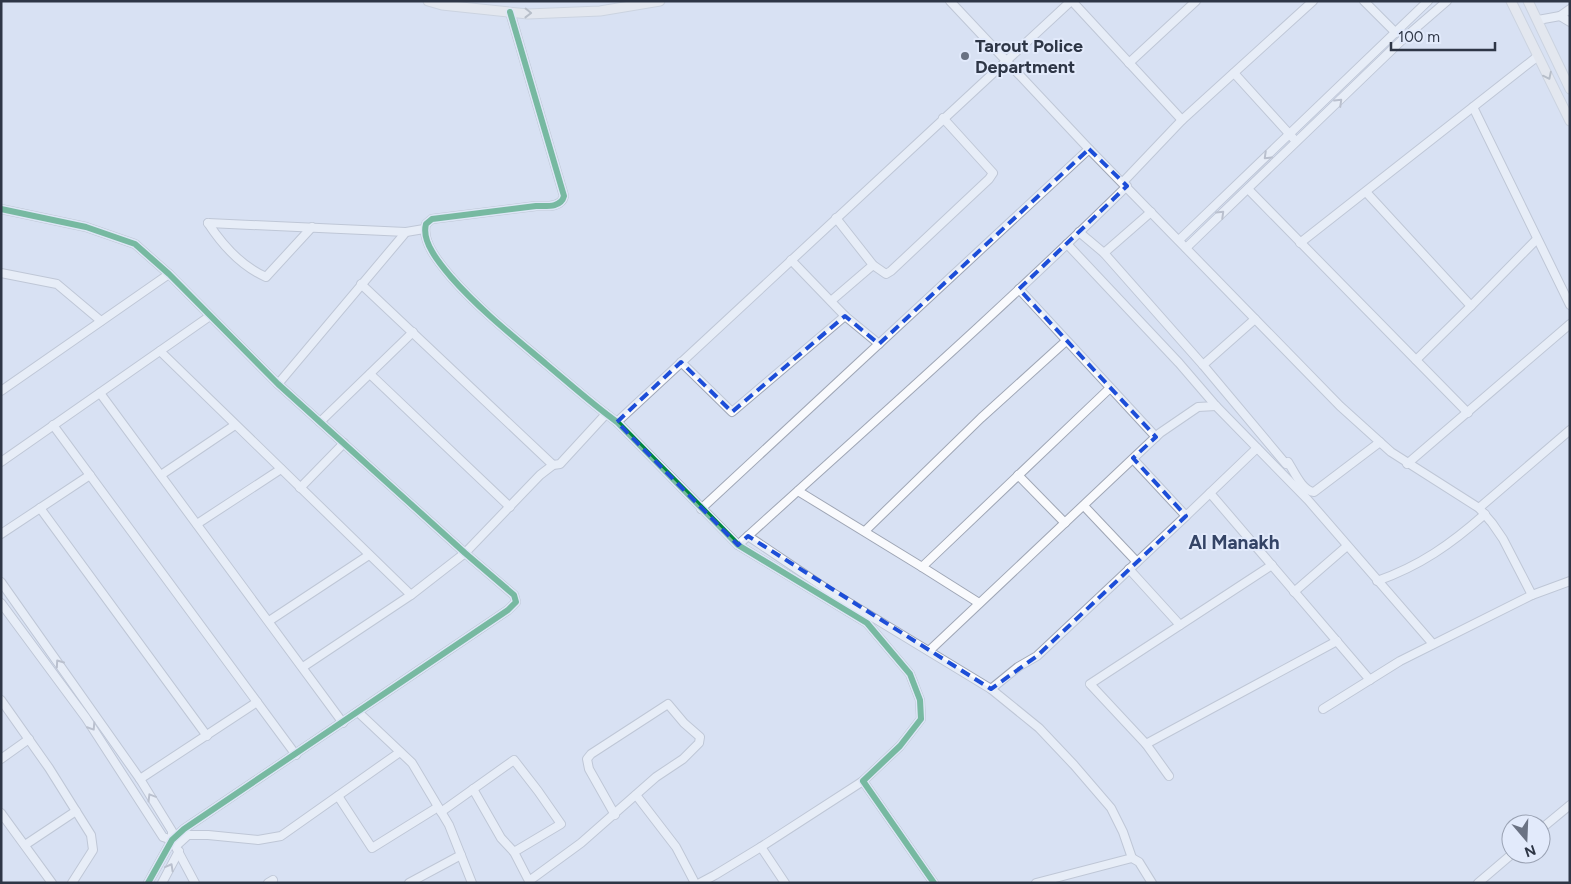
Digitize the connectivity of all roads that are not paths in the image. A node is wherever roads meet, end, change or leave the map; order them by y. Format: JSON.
{"nodes":[{"id":1,"x":428,"y":1,"type":"edge"},
{"id":2,"x":660,"y":1,"type":"edge"},
{"id":3,"x":950,"y":1,"type":"edge"},
{"id":4,"x":1071,"y":1,"type":"edge"},
{"id":5,"x":1196,"y":1,"type":"edge"},
{"id":6,"x":1313,"y":1,"type":"edge"},
{"id":7,"x":1364,"y":1,"type":"edge"},
{"id":8,"x":1428,"y":1,"type":"edge"},
{"id":9,"x":1447,"y":1,"type":"edge"},
{"id":10,"x":1511,"y":1,"type":"edge"},
{"id":11,"x":1528,"y":1,"type":"edge"},
{"id":12,"x":1570,"y":9,"type":"edge"},
{"id":13,"x":510,"y":12,"type":"junction"},
{"id":14,"x":1560,"y":16,"type":"junction"},
{"id":15,"x":1538,"y":20,"type":"junction"},
{"id":16,"x":1570,"y":22,"type":"edge"},
{"id":17,"x":1396,"y":34,"type":"junction"},
{"id":18,"x":1538,"y":56,"type":"junction"},
{"id":19,"x":1006,"y":60,"type":"junction"},
{"id":20,"x":1130,"y":63,"type":"junction"},
{"id":21,"x":1234,"y":73,"type":"junction"},
{"id":22,"x":1570,"y":89,"type":"edge"},
{"id":23,"x":1473,"y":107,"type":"junction"},
{"id":24,"x":943,"y":118,"type":"junction"},
{"id":25,"x":1182,"y":120,"type":"junction"},
{"id":26,"x":1570,"y":122,"type":"edge"},
{"id":27,"x":1290,"y":134,"type":"junction"},
{"id":28,"x":1296,"y":142,"type":"junction"},
{"id":29,"x":1089,"y":149,"type":"junction"},
{"id":30,"x":1125,"y":184,"type":"junction"},
{"id":31,"x":1248,"y":189,"type":"junction"},
{"id":32,"x":1366,"y":192,"type":"junction"},
{"id":33,"x":1,"y":209,"type":"edge"},
{"id":34,"x":1151,"y":212,"type":"junction"},
{"id":35,"x":836,"y":218,"type":"junction"},
{"id":36,"x":312,"y":227,"type":"junction"},
{"id":37,"x":424,"y":229,"type":"junction"},
{"id":38,"x":406,"y":232,"type":"junction"},
{"id":39,"x":1079,"y":232,"type":"junction"},
{"id":40,"x":1538,"y":239,"type":"junction"},
{"id":41,"x":1179,"y":240,"type":"junction"},
{"id":42,"x":1300,"y":243,"type":"junction"},
{"id":43,"x":1067,"y":244,"type":"junction"},
{"id":44,"x":1186,"y":248,"type":"junction"},
{"id":45,"x":1104,"y":253,"type":"junction"},
{"id":46,"x":791,"y":260,"type":"junction"},
{"id":47,"x":873,"y":265,"type":"junction"},
{"id":48,"x":1,"y":273,"type":"edge"},
{"id":49,"x":169,"y":274,"type":"junction"},
{"id":50,"x":362,"y":284,"type":"junction"},
{"id":51,"x":1018,"y":289,"type":"junction"},
{"id":52,"x":831,"y":302,"type":"junction"},
{"id":53,"x":1570,"y":305,"type":"edge"},
{"id":54,"x":1471,"y":306,"type":"junction"},
{"id":55,"x":210,"y":316,"type":"junction"},
{"id":56,"x":845,"y":316,"type":"junction"},
{"id":57,"x":1255,"y":319,"type":"junction"},
{"id":58,"x":101,"y":321,"type":"junction"},
{"id":59,"x":1570,"y":324,"type":"edge"},
{"id":60,"x":413,"y":332,"type":"junction"},
{"id":61,"x":1066,"y":341,"type":"junction"},
{"id":62,"x":878,"y":344,"type":"junction"},
{"id":63,"x":160,"y":351,"type":"junction"},
{"id":64,"x":1416,"y":360,"type":"junction"},
{"id":65,"x":681,"y":362,"type":"junction"},
{"id":66,"x":1203,"y":365,"type":"junction"},
{"id":67,"x":370,"y":374,"type":"junction"},
{"id":68,"x":278,"y":384,"type":"junction"},
{"id":69,"x":1110,"y":388,"type":"junction"},
{"id":70,"x":1,"y":391,"type":"edge"},
{"id":71,"x":100,"y":393,"type":"junction"},
{"id":72,"x":1216,"y":406,"type":"junction"},
{"id":73,"x":1468,"y":413,"type":"junction"},
{"id":74,"x":606,"y":414,"type":"junction"},
{"id":75,"x":320,"y":422,"type":"junction"},
{"id":76,"x":617,"y":422,"type":"junction"},
{"id":77,"x":53,"y":425,"type":"junction"},
{"id":78,"x":235,"y":425,"type":"junction"},
{"id":79,"x":1570,"y":430,"type":"edge"},
{"id":80,"x":1156,"y":437,"type":"junction"},
{"id":81,"x":1380,"y":442,"type":"junction"},
{"id":82,"x":344,"y":443,"type":"junction"},
{"id":83,"x":1257,"y":448,"type":"junction"},
{"id":84,"x":1133,"y":459,"type":"junction"},
{"id":85,"x":1,"y":462,"type":"edge"},
{"id":86,"x":1407,"y":464,"type":"junction"},
{"id":87,"x":553,"y":465,"type":"junction"},
{"id":88,"x":281,"y":469,"type":"junction"},
{"id":89,"x":90,"y":475,"type":"junction"},
{"id":90,"x":161,"y":475,"type":"junction"},
{"id":91,"x":1018,"y":475,"type":"junction"},
{"id":92,"x":300,"y":488,"type":"junction"},
{"id":93,"x":798,"y":491,"type":"junction"},
{"id":94,"x":1210,"y":493,"type":"junction"},
{"id":95,"x":1084,"y":506,"type":"junction"},
{"id":96,"x":510,"y":507,"type":"junction"},
{"id":97,"x":40,"y":508,"type":"junction"},
{"id":98,"x":701,"y":509,"type":"junction"},
{"id":99,"x":1482,"y":511,"type":"junction"},
{"id":100,"x":1186,"y":516,"type":"junction"},
{"id":101,"x":1065,"y":523,"type":"junction"},
{"id":102,"x":197,"y":524,"type":"junction"},
{"id":103,"x":865,"y":531,"type":"junction"},
{"id":104,"x":1,"y":534,"type":"edge"},
{"id":105,"x":748,"y":536,"type":"junction"},
{"id":106,"x":738,"y":545,"type":"junction"},
{"id":107,"x":1347,"y":546,"type":"junction"},
{"id":108,"x":465,"y":553,"type":"junction"},
{"id":109,"x":369,"y":555,"type":"junction"},
{"id":110,"x":1137,"y":562,"type":"junction"},
{"id":111,"x":1272,"y":565,"type":"junction"},
{"id":112,"x":922,"y":566,"type":"junction"},
{"id":113,"x":1129,"y":569,"type":"junction"},
{"id":114,"x":1377,"y":581,"type":"junction"},
{"id":115,"x":1570,"y":581,"type":"edge"},
{"id":116,"x":1,"y":582,"type":"edge"},
{"id":117,"x":1294,"y":592,"type":"junction"},
{"id":118,"x":411,"y":595,"type":"junction"},
{"id":119,"x":1532,"y":595,"type":"junction"},
{"id":120,"x":1,"y":603,"type":"edge"},
{"id":121,"x":979,"y":604,"type":"junction"},
{"id":122,"x":9,"y":614,"type":"junction"},
{"id":123,"x":1,"y":620,"type":"edge"},
{"id":124,"x":269,"y":621,"type":"junction"},
{"id":125,"x":1180,"y":625,"type":"junction"},
{"id":126,"x":1337,"y":641,"type":"junction"},
{"id":127,"x":1432,"y":644,"type":"junction"},
{"id":128,"x":929,"y":651,"type":"junction"},
{"id":129,"x":303,"y":667,"type":"junction"},
{"id":130,"x":1370,"y":680,"type":"junction"},
{"id":131,"x":991,"y":690,"type":"junction"},
{"id":132,"x":1,"y":700,"type":"edge"},
{"id":133,"x":257,"y":702,"type":"junction"},
{"id":134,"x":1323,"y":709,"type":"dead end"},
{"id":135,"x":358,"y":712,"type":"junction"},
{"id":136,"x":343,"y":723,"type":"junction"},
{"id":137,"x":207,"y":736,"type":"junction"},
{"id":138,"x":29,"y":739,"type":"junction"},
{"id":139,"x":1146,"y":744,"type":"junction"},
{"id":140,"x":400,"y":752,"type":"junction"},
{"id":141,"x":296,"y":755,"type":"junction"},
{"id":142,"x":1,"y":759,"type":"edge"},
{"id":143,"x":1169,"y":776,"type":"dead end"},
{"id":144,"x":140,"y":779,"type":"junction"},
{"id":145,"x":863,"y":780,"type":"junction"},
{"id":146,"x":473,"y":789,"type":"junction"},
{"id":147,"x":636,"y":795,"type":"junction"},
{"id":148,"x":338,"y":796,"type":"junction"},
{"id":149,"x":1570,"y":804,"type":"edge"},
{"id":150,"x":439,"y":809,"type":"junction"},
{"id":151,"x":76,"y":811,"type":"junction"},
{"id":152,"x":1,"y":813,"type":"edge"},
{"id":153,"x":615,"y":815,"type":"junction"},
{"id":154,"x":1551,"y":820,"type":"edge"},
{"id":155,"x":25,"y":845,"type":"junction"},
{"id":156,"x":176,"y":846,"type":"junction"},
{"id":157,"x":761,"y":847,"type":"junction"},
{"id":158,"x":514,"y":852,"type":"junction"},
{"id":159,"x":461,"y":855,"type":"junction"},
{"id":160,"x":1132,"y":858,"type":"junction"},
{"id":161,"x":1501,"y":863,"type":"edge"},
{"id":162,"x":528,"y":882,"type":"edge"},
{"id":163,"x":1150,"y":882,"type":"edge"},
{"id":164,"x":52,"y":883,"type":"edge"},
{"id":165,"x":72,"y":883,"type":"edge"},
{"id":166,"x":148,"y":883,"type":"edge"},
{"id":167,"x":162,"y":883,"type":"edge"},
{"id":168,"x":195,"y":883,"type":"edge"},
{"id":169,"x":409,"y":883,"type":"edge"},
{"id":170,"x":472,"y":883,"type":"edge"},
{"id":171,"x":695,"y":883,"type":"edge"},
{"id":172,"x":700,"y":883,"type":"edge"},
{"id":173,"x":785,"y":883,"type":"edge"},
{"id":174,"x":934,"y":883,"type":"edge"},
{"id":175,"x":1036,"y":883,"type":"edge"},
{"id":176,"x":1478,"y":883,"type":"edge"}],
"edges":[{"from":1,"to":13,"type":"main road"},
{"from":13,"to":2,"type":"main road","one_way":true},
{"from":3,"to":19,"type":"street"},
{"from":4,"to":19,"type":"street"},
{"from":4,"to":20,"type":"street"},
{"from":5,"to":20,"type":"street"},
{"from":6,"to":21,"type":"street"},
{"from":7,"to":17,"type":"street"},
{"from":8,"to":17,"type":"street"},
{"from":28,"to":9,"type":"street","one_way":true},
{"from":10,"to":18,"type":"main road"},
{"from":11,"to":15,"type":"main road"},
{"from":12,"to":14,"type":"street"},
{"from":13,"to":37,"type":"street"},
{"from":14,"to":15,"type":"street"},
{"from":14,"to":16,"type":"street"},
{"from":15,"to":22,"type":"main road"},
{"from":17,"to":27,"type":"street"},
{"from":18,"to":23,"type":"street"},
{"from":18,"to":26,"type":"main road","one_way":true},
{"from":19,"to":24,"type":"street"},
{"from":19,"to":29,"type":"street"},
{"from":20,"to":25,"type":"street"},
{"from":21,"to":25,"type":"street"},
{"from":21,"to":27,"type":"street"},
{"from":23,"to":32,"type":"street"},
{"from":23,"to":40,"type":"street"},
{"from":24,"to":35,"type":"street"},
{"from":24,"to":47,"type":"street"},
{"from":25,"to":30,"type":"street"},
{"from":27,"to":28,"type":"street"},
{"from":27,"to":41,"type":"street","one_way":true},
{"from":28,"to":31,"type":"street"},
{"from":29,"to":30,"type":"street"},
{"from":29,"to":62,"type":"street"},
{"from":30,"to":34,"type":"street"},
{"from":30,"to":39,"type":"street"},
{"from":31,"to":42,"type":"street"},
{"from":44,"to":31,"type":"street","one_way":true},
{"from":32,"to":42,"type":"street"},
{"from":32,"to":54,"type":"street"},
{"from":33,"to":49,"type":"street"},
{"from":34,"to":41,"type":"street"},
{"from":34,"to":45,"type":"street"},
{"from":35,"to":46,"type":"street"},
{"from":35,"to":47,"type":"street"},
{"from":36,"to":36,"type":"street"},
{"from":36,"to":38,"type":"street"},
{"from":37,"to":38,"type":"street"},
{"from":37,"to":74,"type":"street"},
{"from":38,"to":50,"type":"street"},
{"from":39,"to":43,"type":"street"},
{"from":39,"to":45,"type":"street"},
{"from":40,"to":53,"type":"street"},
{"from":40,"to":54,"type":"street"},
{"from":41,"to":44,"type":"street"},
{"from":42,"to":64,"type":"street"},
{"from":43,"to":51,"type":"street"},
{"from":43,"to":72,"type":"street"},
{"from":44,"to":57,"type":"street"},
{"from":45,"to":66,"type":"street"},
{"from":46,"to":52,"type":"street"},
{"from":46,"to":65,"type":"street"},
{"from":47,"to":52,"type":"street"},
{"from":48,"to":58,"type":"street"},
{"from":49,"to":55,"type":"street"},
{"from":49,"to":58,"type":"street"},
{"from":50,"to":60,"type":"street"},
{"from":50,"to":68,"type":"street"},
{"from":51,"to":61,"type":"street"},
{"from":51,"to":93,"type":"street"},
{"from":52,"to":56,"type":"street"},
{"from":54,"to":64,"type":"street"},
{"from":55,"to":63,"type":"street"},
{"from":55,"to":68,"type":"street"},
{"from":56,"to":62,"type":"street"},
{"from":56,"to":65,"type":"street"},
{"from":57,"to":66,"type":"street"},
{"from":57,"to":81,"type":"street"},
{"from":58,"to":70,"type":"street"},
{"from":59,"to":73,"type":"street"},
{"from":60,"to":67,"type":"street"},
{"from":60,"to":87,"type":"street"},
{"from":61,"to":69,"type":"street"},
{"from":61,"to":103,"type":"street"},
{"from":62,"to":98,"type":"street"},
{"from":63,"to":71,"type":"street"},
{"from":63,"to":78,"type":"street"},
{"from":64,"to":73,"type":"street"},
{"from":65,"to":76,"type":"street"},
{"from":66,"to":81,"type":"street"},
{"from":67,"to":75,"type":"street"},
{"from":67,"to":96,"type":"street"},
{"from":68,"to":75,"type":"street"},
{"from":69,"to":80,"type":"street"},
{"from":69,"to":91,"type":"street"},
{"from":71,"to":77,"type":"street"},
{"from":71,"to":90,"type":"street"},
{"from":72,"to":80,"type":"street"},
{"from":72,"to":83,"type":"street"},
{"from":73,"to":86,"type":"street"},
{"from":74,"to":76,"type":"street"},
{"from":74,"to":87,"type":"street"},
{"from":75,"to":82,"type":"street"},
{"from":76,"to":98,"type":"street"},
{"from":77,"to":85,"type":"street"},
{"from":77,"to":89,"type":"street"},
{"from":78,"to":88,"type":"street"},
{"from":78,"to":90,"type":"street"},
{"from":79,"to":99,"type":"street"},
{"from":80,"to":84,"type":"street"},
{"from":81,"to":86,"type":"street"},
{"from":82,"to":92,"type":"street"},
{"from":82,"to":108,"type":"street"},
{"from":83,"to":94,"type":"street"},
{"from":83,"to":107,"type":"street"},
{"from":84,"to":95,"type":"street"},
{"from":84,"to":100,"type":"street"},
{"from":86,"to":99,"type":"street"},
{"from":87,"to":96,"type":"street"},
{"from":88,"to":92,"type":"street"},
{"from":88,"to":102,"type":"street"},
{"from":89,"to":97,"type":"street"},
{"from":89,"to":133,"type":"street"},
{"from":90,"to":102,"type":"street"},
{"from":91,"to":101,"type":"street"},
{"from":91,"to":112,"type":"street"},
{"from":92,"to":109,"type":"street"},
{"from":93,"to":103,"type":"street"},
{"from":93,"to":105,"type":"street"},
{"from":94,"to":100,"type":"street"},
{"from":94,"to":111,"type":"street"},
{"from":95,"to":101,"type":"street"},
{"from":95,"to":110,"type":"street"},
{"from":96,"to":108,"type":"street"},
{"from":97,"to":104,"type":"street"},
{"from":97,"to":137,"type":"street"},
{"from":98,"to":106,"type":"street"},
{"from":99,"to":114,"type":"street"},
{"from":99,"to":119,"type":"street"},
{"from":100,"to":110,"type":"street"},
{"from":101,"to":121,"type":"street"},
{"from":102,"to":124,"type":"street"},
{"from":103,"to":112,"type":"street"},
{"from":105,"to":106,"type":"street"},
{"from":105,"to":128,"type":"street"},
{"from":106,"to":145,"type":"street"},
{"from":107,"to":114,"type":"street"},
{"from":107,"to":117,"type":"street"},
{"from":108,"to":118,"type":"street"},
{"from":108,"to":135,"type":"street"},
{"from":109,"to":118,"type":"street"},
{"from":109,"to":124,"type":"street"},
{"from":110,"to":113,"type":"street"},
{"from":111,"to":117,"type":"street"},
{"from":111,"to":125,"type":"street"},
{"from":112,"to":121,"type":"street"},
{"from":113,"to":125,"type":"street"},
{"from":113,"to":131,"type":"street"},
{"from":114,"to":127,"type":"street"},
{"from":115,"to":119,"type":"street"},
{"from":144,"to":116,"type":"street","one_way":true},
{"from":117,"to":126,"type":"street"},
{"from":118,"to":129,"type":"street"},
{"from":119,"to":127,"type":"street"},
{"from":120,"to":122,"type":"street"},
{"from":121,"to":128,"type":"street"},
{"from":122,"to":123,"type":"street"},
{"from":122,"to":156,"type":"street","one_way":true},
{"from":124,"to":129,"type":"street"},
{"from":125,"to":139,"type":"street"},
{"from":126,"to":130,"type":"street"},
{"from":126,"to":139,"type":"street"},
{"from":127,"to":130,"type":"street"},
{"from":128,"to":131,"type":"street"},
{"from":129,"to":136,"type":"street"},
{"from":130,"to":134,"type":"street"},
{"from":131,"to":160,"type":"street"},
{"from":132,"to":138,"type":"street"},
{"from":133,"to":137,"type":"street"},
{"from":133,"to":141,"type":"street"},
{"from":135,"to":136,"type":"street"},
{"from":135,"to":140,"type":"street"},
{"from":136,"to":141,"type":"street"},
{"from":137,"to":144,"type":"street"},
{"from":138,"to":142,"type":"street"},
{"from":138,"to":151,"type":"street"},
{"from":139,"to":143,"type":"street"},
{"from":140,"to":148,"type":"street"},
{"from":140,"to":150,"type":"street"},
{"from":141,"to":156,"type":"street"},
{"from":156,"to":144,"type":"street","one_way":true},
{"from":145,"to":157,"type":"street"},
{"from":145,"to":174,"type":"street"},
{"from":146,"to":150,"type":"street"},
{"from":146,"to":158,"type":"street"},
{"from":146,"to":158,"type":"street"},
{"from":147,"to":153,"type":"street"},
{"from":147,"to":153,"type":"street"},
{"from":147,"to":171,"type":"street"},
{"from":148,"to":150,"type":"street"},
{"from":148,"to":156,"type":"street"},
{"from":149,"to":154,"type":"street"},
{"from":150,"to":159,"type":"street"},
{"from":151,"to":155,"type":"street"},
{"from":151,"to":165,"type":"street"},
{"from":152,"to":155,"type":"street"},
{"from":153,"to":162,"type":"street"},
{"from":155,"to":164,"type":"street"},
{"from":156,"to":166,"type":"street"},
{"from":167,"to":156,"type":"street","one_way":true},
{"from":156,"to":168,"type":"street"},
{"from":157,"to":172,"type":"street"},
{"from":157,"to":173,"type":"street"},
{"from":158,"to":162,"type":"street"},
{"from":159,"to":169,"type":"street"},
{"from":159,"to":170,"type":"street"},
{"from":160,"to":163,"type":"street"},
{"from":160,"to":175,"type":"street"},
{"from":161,"to":176,"type":"street"}]}
